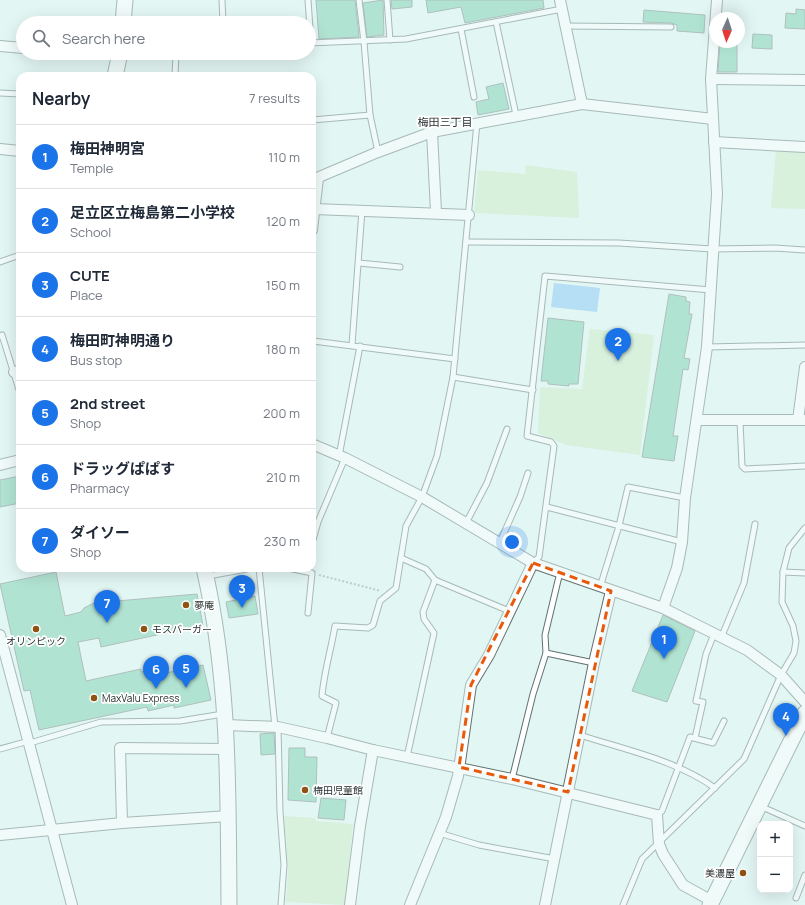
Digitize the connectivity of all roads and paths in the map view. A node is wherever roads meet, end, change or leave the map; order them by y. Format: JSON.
{"nodes":[{"id":1,"x":125,"y":0,"type":"edge"},
{"id":2,"x":222,"y":0,"type":"edge"},
{"id":3,"x":308,"y":0,"type":"edge"},
{"id":4,"x":359,"y":0,"type":"edge"},
{"id":5,"x":387,"y":0,"type":"edge"},
{"id":6,"x":716,"y":0,"type":"edge"},
{"id":7,"x":561,"y":4,"type":"edge"},
{"id":8,"x":124,"y":16,"type":"edge"},
{"id":9,"x":223,"y":16,"type":"edge"},
{"id":10,"x":309,"y":16,"type":"edge"},
{"id":11,"x":496,"y":22,"type":"junction"},
{"id":12,"x":566,"y":26,"type":"junction"},
{"id":13,"x":670,"y":27,"type":"dead end"},
{"id":14,"x":461,"y":29,"type":"junction"},
{"id":15,"x":390,"y":40,"type":"junction"},
{"id":16,"x":364,"y":42,"type":"junction"},
{"id":17,"x":316,"y":43,"type":"edge"},
{"id":18,"x":0,"y":46,"type":"edge"},
{"id":19,"x":16,"y":47,"type":"edge"},
{"id":20,"x":116,"y":60,"type":"edge"},
{"id":21,"x":176,"y":60,"type":"edge"},
{"id":22,"x":115,"y":72,"type":"edge"},
{"id":23,"x":175,"y":72,"type":"edge"},
{"id":24,"x":711,"y":79,"type":"junction"},
{"id":25,"x":805,"y":80,"type":"edge"},
{"id":26,"x":0,"y":93,"type":"edge"},
{"id":27,"x":16,"y":94,"type":"edge"},
{"id":28,"x":474,"y":97,"type":"dead end"},
{"id":29,"x":582,"y":104,"type":"junction"},
{"id":30,"x":370,"y":115,"type":"junction"},
{"id":31,"x":516,"y":116,"type":"junction"},
{"id":32,"x":713,"y":118,"type":"junction"},
{"id":33,"x":316,"y":120,"type":"edge"},
{"id":34,"x":478,"y":123,"type":"junction"},
{"id":35,"x":432,"y":132,"type":"junction"},
{"id":36,"x":714,"y":142,"type":"junction"},
{"id":37,"x":805,"y":147,"type":"edge"},
{"id":38,"x":0,"y":149,"type":"edge"},
{"id":39,"x":16,"y":151,"type":"edge"},
{"id":40,"x":378,"y":152,"type":"junction"},
{"id":41,"x":316,"y":179,"type":"edge"},
{"id":42,"x":316,"y":209,"type":"edge"},
{"id":43,"x":362,"y":210,"type":"junction"},
{"id":44,"x":436,"y":212,"type":"junction"},
{"id":45,"x":469,"y":215,"type":"junction"},
{"id":46,"x":467,"y":242,"type":"junction"},
{"id":47,"x":712,"y":249,"type":"junction"},
{"id":48,"x":805,"y":250,"type":"edge"},
{"id":49,"x":16,"y":256,"type":"edge"},
{"id":50,"x":0,"y":262,"type":"edge"},
{"id":51,"x":359,"y":263,"type":"junction"},
{"id":52,"x":400,"y":267,"type":"dead end"},
{"id":53,"x":711,"y":290,"type":"junction"},
{"id":54,"x":0,"y":336,"type":"edge"},
{"id":55,"x":316,"y":341,"type":"edge"},
{"id":56,"x":352,"y":345,"type":"junction"},
{"id":57,"x":805,"y":345,"type":"edge"},
{"id":58,"x":360,"y":346,"type":"junction"},
{"id":59,"x":707,"y":347,"type":"junction"},
{"id":60,"x":455,"y":359,"type":"junction"},
{"id":61,"x":805,"y":367,"type":"edge"},
{"id":62,"x":16,"y":370,"type":"edge"},
{"id":63,"x":453,"y":377,"type":"junction"},
{"id":64,"x":533,"y":390,"type":"junction"},
{"id":65,"x":697,"y":420,"type":"junction"},
{"id":66,"x":801,"y":420,"type":"edge"},
{"id":67,"x":740,"y":421,"type":"junction"},
{"id":68,"x":507,"y":429,"type":"dead end"},
{"id":69,"x":316,"y":446,"type":"edge"},
{"id":70,"x":342,"y":457,"type":"junction"},
{"id":71,"x":16,"y":461,"type":"edge"},
{"id":72,"x":0,"y":465,"type":"edge"},
{"id":73,"x":805,"y":466,"type":"edge"},
{"id":74,"x":528,"y":473,"type":"dead end"},
{"id":75,"x":422,"y":497,"type":"junction"},
{"id":76,"x":685,"y":498,"type":"junction"},
{"id":77,"x":547,"y":507,"type":"junction"},
{"id":78,"x":466,"y":523,"type":"junction"},
{"id":79,"x":755,"y":524,"type":"dead end"},
{"id":80,"x":619,"y":526,"type":"junction"},
{"id":81,"x":805,"y":528,"type":"edge"},
{"id":82,"x":316,"y":529,"type":"edge"},
{"id":83,"x":500,"y":542,"type":"junction"},
{"id":84,"x":682,"y":542,"type":"junction"},
{"id":85,"x":401,"y":558,"type":"junction"},
{"id":86,"x":533,"y":563,"type":"junction"},
{"id":87,"x":560,"y":571,"type":"junction"},
{"id":88,"x":205,"y":572,"type":"edge"},
{"id":89,"x":259,"y":572,"type":"edge"},
{"id":90,"x":783,"y":572,"type":"junction"},
{"id":91,"x":312,"y":573,"type":"joint"},
{"id":92,"x":805,"y":573,"type":"edge"},
{"id":93,"x":435,"y":580,"type":"junction"},
{"id":94,"x":600,"y":586,"type":"junction"},
{"id":95,"x":611,"y":590,"type":"junction"},
{"id":96,"x":390,"y":593,"type":"junction"},
{"id":97,"x":663,"y":608,"type":"junction"},
{"id":98,"x":509,"y":611,"type":"junction"},
{"id":99,"x":308,"y":613,"type":"dead end"},
{"id":100,"x":0,"y":635,"type":"edge"},
{"id":101,"x":717,"y":636,"type":"junction"},
{"id":102,"x":546,"y":653,"type":"junction"},
{"id":103,"x":594,"y":662,"type":"junction"},
{"id":104,"x":781,"y":675,"type":"junction"},
{"id":105,"x":805,"y":702,"type":"edge"},
{"id":106,"x":805,"y":713,"type":"edge"},
{"id":107,"x":226,"y":719,"type":"junction"},
{"id":108,"x":724,"y":721,"type":"dead end"},
{"id":109,"x":277,"y":727,"type":"junction"},
{"id":110,"x":580,"y":735,"type":"junction"},
{"id":111,"x":327,"y":738,"type":"junction"},
{"id":112,"x":695,"y":738,"type":"junction"},
{"id":113,"x":29,"y":742,"type":"junction"},
{"id":114,"x":0,"y":749,"type":"edge"},
{"id":115,"x":227,"y":749,"type":"junction"},
{"id":116,"x":373,"y":750,"type":"junction"},
{"id":117,"x":407,"y":757,"type":"junction"},
{"id":118,"x":459,"y":767,"type":"junction"},
{"id":119,"x":679,"y":767,"type":"junction"},
{"id":120,"x":512,"y":779,"type":"junction"},
{"id":121,"x":715,"y":788,"type":"junction"},
{"id":122,"x":568,"y":792,"type":"junction"},
{"id":123,"x":759,"y":806,"type":"junction"},
{"id":124,"x":657,"y":815,"type":"junction"},
{"id":125,"x":229,"y":816,"type":"junction"},
{"id":126,"x":122,"y":823,"type":"junction"},
{"id":127,"x":805,"y":826,"type":"edge"},
{"id":128,"x":52,"y":829,"type":"junction"},
{"id":129,"x":439,"y":833,"type":"junction"},
{"id":130,"x":0,"y":835,"type":"edge"},
{"id":131,"x":659,"y":844,"type":"junction"},
{"id":132,"x":555,"y":859,"type":"junction"},
{"id":133,"x":805,"y":875,"type":"edge"},
{"id":134,"x":796,"y":898,"type":"dead end"},
{"id":135,"x":711,"y":903,"type":"edge"},
{"id":136,"x":72,"y":905,"type":"edge"},
{"id":137,"x":229,"y":905,"type":"edge"},
{"id":138,"x":281,"y":905,"type":"edge"},
{"id":139,"x":350,"y":905,"type":"edge"},
{"id":140,"x":412,"y":905,"type":"edge"},
{"id":141,"x":546,"y":905,"type":"edge"},
{"id":142,"x":623,"y":905,"type":"edge"}],
"edges":[{"from":1,"to":8,"type":"street"},
{"from":2,"to":9,"type":"lane"},
{"from":3,"to":10,"type":"lane"},
{"from":4,"to":16,"type":"lane"},
{"from":5,"to":15,"type":"lane"},
{"from":6,"to":24,"type":"street"},
{"from":7,"to":11,"type":"lane"},
{"from":7,"to":12,"type":"street"},
{"from":11,"to":14,"type":"lane"},
{"from":11,"to":31,"type":"lane"},
{"from":12,"to":13,"type":"lane"},
{"from":12,"to":29,"type":"street"},
{"from":14,"to":15,"type":"lane"},
{"from":14,"to":28,"type":"lane"},
{"from":15,"to":16,"type":"lane"},
{"from":16,"to":17,"type":"lane"},
{"from":16,"to":30,"type":"lane"},
{"from":18,"to":19,"type":"street"},
{"from":20,"to":22,"type":"street"},
{"from":21,"to":23,"type":"lane"},
{"from":24,"to":25,"type":"street"},
{"from":24,"to":32,"type":"street"},
{"from":26,"to":27,"type":"lane"},
{"from":29,"to":31,"type":"street"},
{"from":29,"to":32,"type":"street"},
{"from":30,"to":33,"type":"lane"},
{"from":30,"to":40,"type":"lane"},
{"from":31,"to":34,"type":"street"},
{"from":32,"to":36,"type":"street"},
{"from":34,"to":35,"type":"street"},
{"from":34,"to":45,"type":"lane"},
{"from":35,"to":40,"type":"street"},
{"from":35,"to":44,"type":"street"},
{"from":36,"to":37,"type":"street"},
{"from":36,"to":47,"type":"street"},
{"from":38,"to":39,"type":"street"},
{"from":40,"to":41,"type":"street"},
{"from":42,"to":43,"type":"street"},
{"from":43,"to":44,"type":"street"},
{"from":43,"to":51,"type":"lane"},
{"from":44,"to":45,"type":"street"},
{"from":45,"to":46,"type":"lane"},
{"from":46,"to":47,"type":"lane"},
{"from":46,"to":60,"type":"lane"},
{"from":47,"to":48,"type":"lane"},
{"from":47,"to":53,"type":"street"},
{"from":49,"to":50,"type":"lane"},
{"from":51,"to":52,"type":"lane"},
{"from":51,"to":56,"type":"lane"},
{"from":53,"to":59,"type":"street"},
{"from":53,"to":64,"type":"lane"},
{"from":54,"to":62,"type":"lane"},
{"from":55,"to":56,"type":"lane"},
{"from":56,"to":58,"type":"lane"},
{"from":57,"to":59,"type":"lane"},
{"from":58,"to":60,"type":"lane"},
{"from":58,"to":70,"type":"lane"},
{"from":59,"to":65,"type":"street"},
{"from":60,"to":63,"type":"lane"},
{"from":61,"to":66,"type":"street"},
{"from":63,"to":64,"type":"lane"},
{"from":63,"to":75,"type":"lane"},
{"from":64,"to":77,"type":"lane"},
{"from":65,"to":67,"type":"street"},
{"from":65,"to":76,"type":"street"},
{"from":66,"to":67,"type":"street"},
{"from":67,"to":73,"type":"lane"},
{"from":68,"to":78,"type":"lane"},
{"from":69,"to":70,"type":"street"},
{"from":70,"to":75,"type":"street"},
{"from":70,"to":82,"type":"lane"},
{"from":71,"to":72,"type":"street"},
{"from":74,"to":83,"type":"lane"},
{"from":75,"to":78,"type":"street"},
{"from":75,"to":85,"type":"lane"},
{"from":76,"to":80,"type":"lane"},
{"from":76,"to":84,"type":"street"},
{"from":77,"to":80,"type":"lane"},
{"from":77,"to":86,"type":"lane"},
{"from":78,"to":83,"type":"street"},
{"from":79,"to":101,"type":"lane"},
{"from":80,"to":84,"type":"lane"},
{"from":80,"to":94,"type":"lane"},
{"from":81,"to":90,"type":"lane"},
{"from":83,"to":86,"type":"street"},
{"from":84,"to":97,"type":"street"},
{"from":85,"to":93,"type":"lane"},
{"from":85,"to":96,"type":"lane"},
{"from":86,"to":87,"type":"street"},
{"from":86,"to":98,"type":"street"},
{"from":87,"to":94,"type":"street"},
{"from":87,"to":102,"type":"lane"},
{"from":88,"to":107,"type":"street"},
{"from":89,"to":109,"type":"lane"},
{"from":90,"to":92,"type":"lane"},
{"from":90,"to":104,"type":"lane"},
{"from":91,"to":96,"type":"path"},
{"from":91,"to":99,"type":"lane"},
{"from":93,"to":98,"type":"lane"},
{"from":93,"to":117,"type":"lane"},
{"from":94,"to":95,"type":"street"},
{"from":95,"to":97,"type":"street"},
{"from":95,"to":103,"type":"street"},
{"from":96,"to":111,"type":"lane"},
{"from":97,"to":101,"type":"street"},
{"from":98,"to":118,"type":"street"},
{"from":100,"to":113,"type":"street"},
{"from":101,"to":104,"type":"street"},
{"from":101,"to":112,"type":"lane"},
{"from":102,"to":103,"type":"lane"},
{"from":102,"to":120,"type":"lane"},
{"from":103,"to":110,"type":"street"},
{"from":104,"to":105,"type":"street"},
{"from":104,"to":121,"type":"lane"},
{"from":106,"to":123,"type":"street"},
{"from":107,"to":109,"type":"street"},
{"from":107,"to":113,"type":"lane"},
{"from":107,"to":115,"type":"street"},
{"from":108,"to":112,"type":"lane"},
{"from":109,"to":111,"type":"street"},
{"from":109,"to":138,"type":"lane"},
{"from":110,"to":119,"type":"lane"},
{"from":110,"to":122,"type":"street"},
{"from":111,"to":116,"type":"street"},
{"from":112,"to":119,"type":"lane"},
{"from":113,"to":114,"type":"lane"},
{"from":113,"to":128,"type":"street"},
{"from":115,"to":125,"type":"street"},
{"from":115,"to":126,"type":"street"},
{"from":116,"to":117,"type":"street"},
{"from":116,"to":139,"type":"street"},
{"from":117,"to":118,"type":"street"},
{"from":118,"to":120,"type":"street"},
{"from":118,"to":129,"type":"street"},
{"from":119,"to":121,"type":"lane"},
{"from":119,"to":124,"type":"lane"},
{"from":120,"to":122,"type":"street"},
{"from":121,"to":131,"type":"lane"},
{"from":122,"to":124,"type":"street"},
{"from":122,"to":132,"type":"street"},
{"from":123,"to":127,"type":"lane"},
{"from":123,"to":135,"type":"street"},
{"from":124,"to":131,"type":"street"},
{"from":125,"to":126,"type":"street"},
{"from":125,"to":137,"type":"street"},
{"from":126,"to":128,"type":"street"},
{"from":128,"to":130,"type":"street"},
{"from":128,"to":136,"type":"street"},
{"from":129,"to":132,"type":"lane"},
{"from":129,"to":140,"type":"street"},
{"from":131,"to":135,"type":"street"},
{"from":131,"to":142,"type":"lane"},
{"from":132,"to":141,"type":"street"},
{"from":133,"to":134,"type":"lane"}]}
